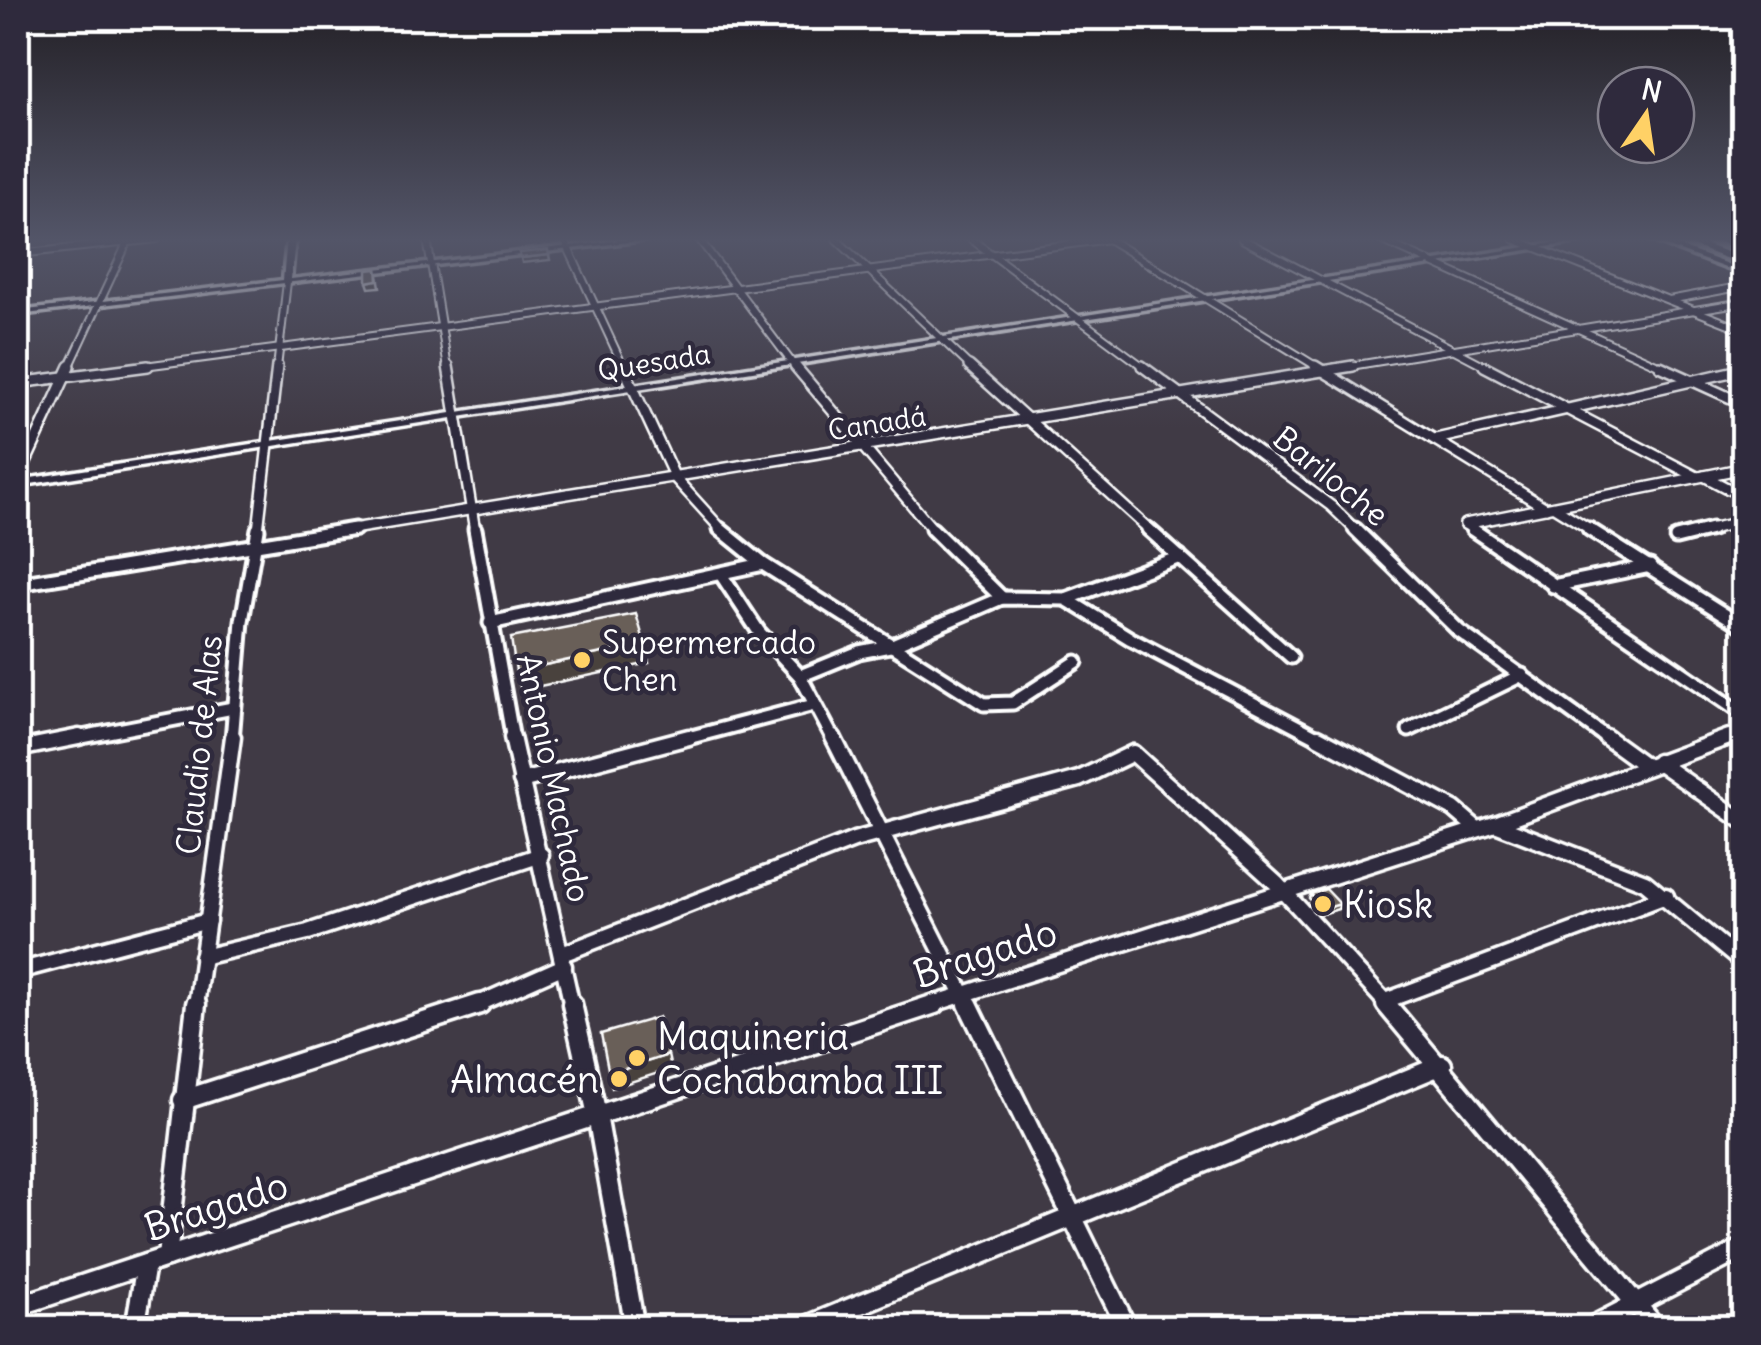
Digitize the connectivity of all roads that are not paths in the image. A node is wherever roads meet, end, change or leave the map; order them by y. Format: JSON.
{"nodes":[{"id":1,"x":119,"y":302,"type":"edge"},
{"id":2,"x":284,"y":302,"type":"edge"},
{"id":3,"x":438,"y":302,"type":"edge"},
{"id":4,"x":591,"y":302,"type":"edge"},
{"id":5,"x":638,"y":302,"type":"edge"},
{"id":6,"x":747,"y":302,"type":"edge"},
{"id":7,"x":900,"y":302,"type":"edge"},
{"id":8,"x":1056,"y":302,"type":"edge"},
{"id":9,"x":1194,"y":302,"type":"edge"},
{"id":10,"x":1209,"y":302,"type":"edge"},
{"id":11,"x":1365,"y":302,"type":"edge"},
{"id":12,"x":1519,"y":302,"type":"edge"},
{"id":13,"x":1673,"y":302,"type":"edge"},
{"id":14,"x":1744,"y":302,"type":"edge"},
{"id":15,"x":100,"y":304,"type":"junction"},
{"id":16,"x":594,"y":308,"type":"junction"},
{"id":17,"x":1694,"y":310,"type":"junction"},
{"id":18,"x":18,"y":314,"type":"edge"},
{"id":19,"x":1080,"y":319,"type":"junction"},
{"id":20,"x":442,"y":328,"type":"junction"},
{"id":21,"x":1581,"y":329,"type":"junction"},
{"id":22,"x":1744,"y":330,"type":"edge"},
{"id":23,"x":941,"y":341,"type":"junction"},
{"id":24,"x":1457,"y":349,"type":"junction"},
{"id":25,"x":276,"y":350,"type":"junction"},
{"id":26,"x":795,"y":363,"type":"junction"},
{"id":27,"x":1744,"y":369,"type":"edge"},
{"id":28,"x":1325,"y":372,"type":"junction"},
{"id":29,"x":64,"y":377,"type":"junction"},
{"id":30,"x":1692,"y":381,"type":"junction"},
{"id":31,"x":18,"y":383,"type":"edge"},
{"id":32,"x":634,"y":388,"type":"junction"},
{"id":33,"x":1180,"y":394,"type":"junction"},
{"id":34,"x":1744,"y":404,"type":"edge"},
{"id":35,"x":1570,"y":409,"type":"junction"},
{"id":36,"x":458,"y":415,"type":"junction"},
{"id":37,"x":1027,"y":421,"type":"junction"},
{"id":38,"x":1436,"y":438,"type":"junction"},
{"id":39,"x":265,"y":444,"type":"junction"},
{"id":40,"x":858,"y":449,"type":"junction"},
{"id":41,"x":1744,"y":468,"type":"edge"},
{"id":42,"x":1700,"y":476,"type":"junction"},
{"id":43,"x":675,"y":478,"type":"junction"},
{"id":44,"x":18,"y":481,"type":"edge"},
{"id":45,"x":1744,"y":497,"type":"edge"},
{"id":46,"x":1550,"y":508,"type":"junction"},
{"id":47,"x":474,"y":510,"type":"junction"},
{"id":48,"x":1744,"y":521,"type":"edge"},
{"id":49,"x":1676,"y":538,"type":"dead end"},
{"id":50,"x":256,"y":546,"type":"junction"},
{"id":51,"x":1180,"y":557,"type":"junction"},
{"id":52,"x":764,"y":564,"type":"junction"},
{"id":53,"x":1650,"y":566,"type":"junction"},
{"id":54,"x":722,"y":576,"type":"junction"},
{"id":55,"x":18,"y":584,"type":"edge"},
{"id":56,"x":1552,"y":586,"type":"junction"},
{"id":57,"x":1002,"y":598,"type":"junction"},
{"id":58,"x":1066,"y":598,"type":"junction"},
{"id":59,"x":490,"y":623,"type":"junction"},
{"id":60,"x":1744,"y":627,"type":"edge"},
{"id":61,"x":890,"y":646,"type":"junction"},
{"id":62,"x":1292,"y":658,"type":"dead end"},
{"id":63,"x":1076,"y":662,"type":"dead end"},
{"id":64,"x":1522,"y":675,"type":"junction"},
{"id":65,"x":800,"y":676,"type":"junction"},
{"id":66,"x":814,"y":705,"type":"junction"},
{"id":67,"x":233,"y":708,"type":"junction"},
{"id":68,"x":1744,"y":716,"type":"edge"},
{"id":69,"x":1409,"y":730,"type":"dead end"},
{"id":70,"x":1744,"y":732,"type":"edge"},
{"id":71,"x":18,"y":749,"type":"edge"},
{"id":72,"x":1652,"y":764,"type":"junction"},
{"id":73,"x":521,"y":781,"type":"junction"},
{"id":74,"x":1744,"y":822,"type":"edge"},
{"id":75,"x":1496,"y":824,"type":"junction"},
{"id":76,"x":1476,"y":828,"type":"junction"},
{"id":77,"x":883,"y":831,"type":"junction"},
{"id":78,"x":541,"y":854,"type":"junction"},
{"id":79,"x":1285,"y":888,"type":"junction"},
{"id":80,"x":1666,"y":896,"type":"junction"},
{"id":81,"x":208,"y":921,"type":"junction"},
{"id":82,"x":202,"y":958,"type":"junction"},
{"id":83,"x":563,"y":960,"type":"junction"},
{"id":84,"x":1744,"y":964,"type":"edge"},
{"id":85,"x":18,"y":971,"type":"edge"},
{"id":86,"x":964,"y":994,"type":"junction"},
{"id":87,"x":1385,"y":1002,"type":"junction"},
{"id":88,"x":1442,"y":1065,"type":"junction"},
{"id":89,"x":182,"y":1100,"type":"junction"},
{"id":90,"x":598,"y":1115,"type":"junction"},
{"id":91,"x":1072,"y":1214,"type":"junction"},
{"id":92,"x":1744,"y":1248,"type":"edge"},
{"id":93,"x":168,"y":1256,"type":"junction"},
{"id":94,"x":146,"y":1264,"type":"junction"},
{"id":95,"x":1637,"y":1304,"type":"junction"},
{"id":96,"x":18,"y":1306,"type":"edge"},
{"id":97,"x":135,"y":1328,"type":"edge"},
{"id":98,"x":635,"y":1328,"type":"edge"},
{"id":99,"x":802,"y":1328,"type":"edge"},
{"id":100,"x":1127,"y":1328,"type":"edge"},
{"id":101,"x":1589,"y":1328,"type":"edge"},
{"id":102,"x":1656,"y":1328,"type":"edge"}],
"edges":[{"from":1,"to":15,"type":"street"},
{"from":2,"to":25,"type":"street","name":"Claudio de Alas"},
{"from":3,"to":20,"type":"street","name":"Antonio Machado"},
{"from":4,"to":16,"type":"street"},
{"from":5,"to":16,"type":"street"},
{"from":6,"to":26,"type":"street"},
{"from":7,"to":23,"type":"street"},
{"from":8,"to":19,"type":"street","name":"Bariloche"},
{"from":9,"to":19,"type":"street","name":"Quesada"},
{"from":10,"to":28,"type":"street"},
{"from":11,"to":24,"type":"street"},
{"from":12,"to":21,"type":"street"},
{"from":13,"to":17,"type":"street"},
{"from":14,"to":17,"type":"street","name":"Canadá"},
{"from":15,"to":18,"type":"street"},
{"from":15,"to":29,"type":"street"},
{"from":16,"to":20,"type":"street"},
{"from":16,"to":32,"type":"street"},
{"from":17,"to":21,"type":"street","name":"Canadá"},
{"from":17,"to":22,"type":"street"},
{"from":19,"to":23,"type":"street","name":"Quesada"},
{"from":19,"to":33,"type":"street","name":"Bariloche"},
{"from":20,"to":25,"type":"street"},
{"from":20,"to":36,"type":"street","name":"Antonio Machado"},
{"from":21,"to":24,"type":"street","name":"Canadá"},
{"from":21,"to":30,"type":"street"},
{"from":23,"to":26,"type":"street","name":"Quesada"},
{"from":23,"to":37,"type":"street"},
{"from":24,"to":28,"type":"street","name":"Canadá"},
{"from":24,"to":35,"type":"street"},
{"from":25,"to":29,"type":"street"},
{"from":25,"to":39,"type":"street","name":"Claudio de Alas"},
{"from":26,"to":32,"type":"street","name":"Quesada"},
{"from":26,"to":40,"type":"street"},
{"from":27,"to":30,"type":"street"},
{"from":28,"to":33,"type":"street","name":"Canadá"},
{"from":28,"to":38,"type":"street"},
{"from":29,"to":31,"type":"street"},
{"from":29,"to":44,"type":"street"},
{"from":30,"to":34,"type":"street"},
{"from":30,"to":35,"type":"street"},
{"from":32,"to":36,"type":"street","name":"Quesada"},
{"from":32,"to":43,"type":"street"},
{"from":33,"to":37,"type":"street","name":"Canadá"},
{"from":33,"to":64,"type":"street","name":"Bariloche"},
{"from":35,"to":38,"type":"street"},
{"from":35,"to":42,"type":"street"},
{"from":36,"to":39,"type":"street","name":"Quesada"},
{"from":36,"to":47,"type":"street","name":"Antonio Machado"},
{"from":37,"to":40,"type":"street","name":"Canadá"},
{"from":37,"to":51,"type":"street"},
{"from":38,"to":46,"type":"street"},
{"from":39,"to":44,"type":"street","name":"Quesada"},
{"from":39,"to":50,"type":"street","name":"Claudio de Alas"},
{"from":40,"to":43,"type":"street","name":"Canadá"},
{"from":40,"to":57,"type":"street"},
{"from":41,"to":42,"type":"street"},
{"from":42,"to":45,"type":"street"},
{"from":42,"to":46,"type":"street"},
{"from":43,"to":47,"type":"street","name":"Canadá"},
{"from":43,"to":52,"type":"street"},
{"from":46,"to":53,"type":"street"},
{"from":46,"to":56,"type":"street"},
{"from":47,"to":50,"type":"street","name":"Canadá"},
{"from":47,"to":59,"type":"street","name":"Antonio Machado"},
{"from":48,"to":49,"type":"street"},
{"from":50,"to":55,"type":"street","name":"Canadá"},
{"from":50,"to":67,"type":"street","name":"Claudio de Alas"},
{"from":51,"to":58,"type":"street"},
{"from":51,"to":62,"type":"street"},
{"from":52,"to":54,"type":"street"},
{"from":52,"to":61,"type":"street"},
{"from":53,"to":56,"type":"street"},
{"from":53,"to":60,"type":"street"},
{"from":54,"to":59,"type":"street"},
{"from":54,"to":65,"type":"street"},
{"from":56,"to":68,"type":"street"},
{"from":57,"to":58,"type":"street"},
{"from":57,"to":61,"type":"street"},
{"from":58,"to":76,"type":"street"},
{"from":59,"to":73,"type":"street","name":"Antonio Machado"},
{"from":61,"to":63,"type":"street"},
{"from":61,"to":65,"type":"street"},
{"from":64,"to":69,"type":"street"},
{"from":64,"to":72,"type":"street","name":"Bariloche"},
{"from":65,"to":66,"type":"street"},
{"from":66,"to":73,"type":"street"},
{"from":66,"to":77,"type":"street"},
{"from":67,"to":71,"type":"street"},
{"from":67,"to":81,"type":"street","name":"Claudio de Alas"},
{"from":70,"to":72,"type":"street","name":"Bragado"},
{"from":72,"to":74,"type":"street","name":"Bariloche"},
{"from":72,"to":75,"type":"street","name":"Bragado"},
{"from":73,"to":78,"type":"street","name":"Antonio Machado"},
{"from":75,"to":76,"type":"street","name":"Bragado"},
{"from":75,"to":80,"type":"street"},
{"from":76,"to":79,"type":"street","name":"Bragado"},
{"from":77,"to":79,"type":"street"},
{"from":77,"to":83,"type":"street"},
{"from":77,"to":86,"type":"street"},
{"from":78,"to":82,"type":"street"},
{"from":78,"to":83,"type":"street","name":"Antonio Machado"},
{"from":79,"to":86,"type":"street","name":"Bragado"},
{"from":79,"to":87,"type":"street"},
{"from":80,"to":84,"type":"street"},
{"from":80,"to":87,"type":"street"},
{"from":81,"to":82,"type":"street","name":"Claudio de Alas"},
{"from":81,"to":85,"type":"street"},
{"from":82,"to":89,"type":"street","name":"Claudio de Alas"},
{"from":83,"to":89,"type":"street"},
{"from":83,"to":90,"type":"street","name":"Antonio Machado"},
{"from":86,"to":90,"type":"street","name":"Bragado"},
{"from":86,"to":91,"type":"street"},
{"from":87,"to":88,"type":"street"},
{"from":88,"to":91,"type":"street"},
{"from":88,"to":95,"type":"street"},
{"from":89,"to":93,"type":"street","name":"Claudio de Alas"},
{"from":90,"to":93,"type":"street","name":"Bragado"},
{"from":90,"to":98,"type":"street","name":"Antonio Machado"},
{"from":91,"to":99,"type":"street"},
{"from":91,"to":100,"type":"street"},
{"from":92,"to":95,"type":"street"},
{"from":93,"to":94,"type":"street","name":"Bragado"},
{"from":94,"to":96,"type":"street","name":"Bragado"},
{"from":94,"to":97,"type":"street"},
{"from":95,"to":101,"type":"street"},
{"from":95,"to":102,"type":"street"}]}
